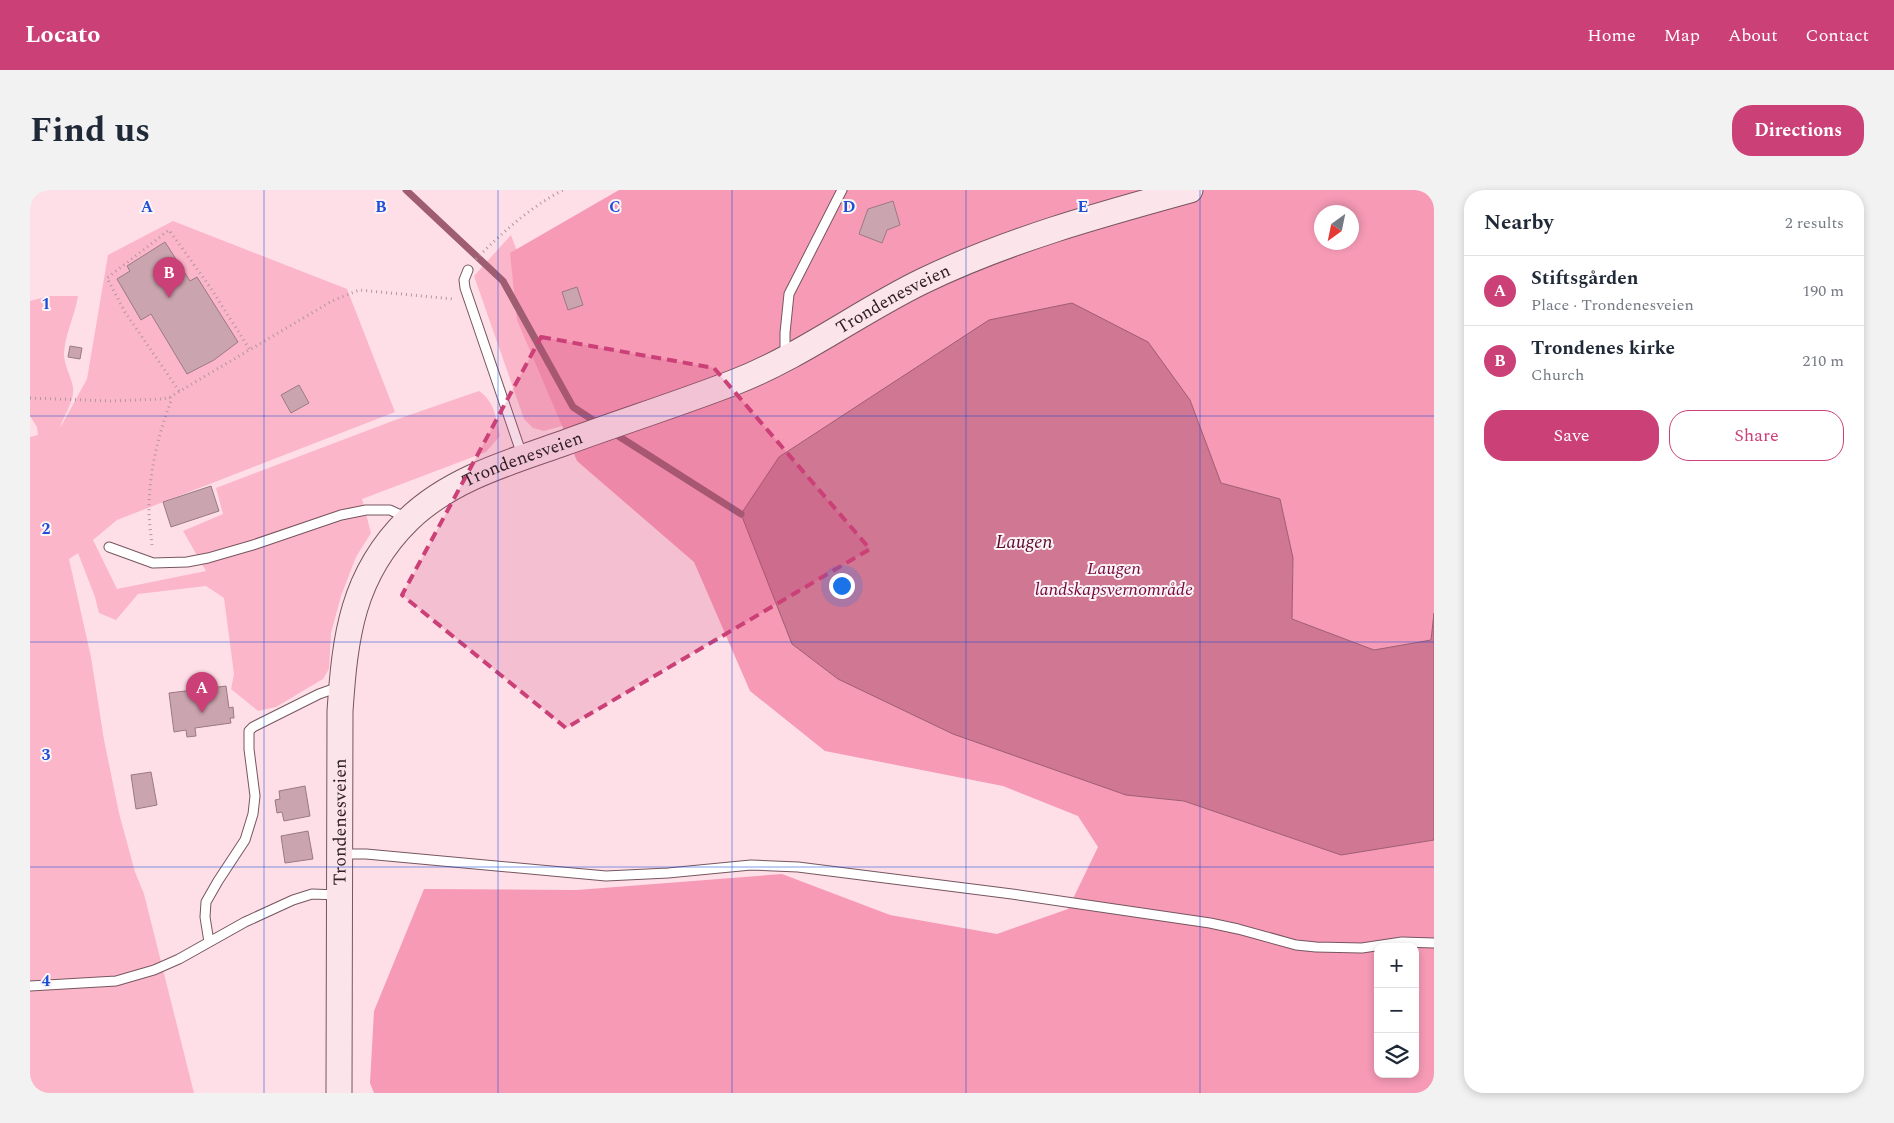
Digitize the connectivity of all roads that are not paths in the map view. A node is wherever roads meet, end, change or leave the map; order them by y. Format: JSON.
{"nodes":[{"id":1,"x":842,"y":190,"type":"edge"},
{"id":2,"x":1190,"y":190,"type":"edge"},
{"id":3,"x":468,"y":270,"type":"road end"},
{"id":4,"x":785,"y":358,"type":"junction"},
{"id":5,"x":523,"y":457,"type":"junction"},
{"id":6,"x":409,"y":519,"type":"junction"},
{"id":7,"x":109,"y":547,"type":"dead end"},
{"id":8,"x":342,"y":686,"type":"junction"},
{"id":9,"x":340,"y":854,"type":"junction"},
{"id":10,"x":341,"y":895,"type":"junction"},
{"id":11,"x":209,"y":942,"type":"junction"},
{"id":12,"x":1434,"y":942,"type":"edge"},
{"id":13,"x":30,"y":986,"type":"edge"},
{"id":14,"x":339,"y":1093,"type":"edge"}],
"edges":[{"from":1,"to":4,"type":"lane"},
{"from":2,"to":4,"type":"main road","name":"Trondenesveien"},
{"from":3,"to":5,"type":"lane"},
{"from":4,"to":5,"type":"main road","name":"Trondenesveien"},
{"from":5,"to":6,"type":"main road","name":"Trondenesveien"},
{"from":6,"to":7,"type":"lane"},
{"from":6,"to":8,"type":"main road","name":"Trondenesveien"},
{"from":8,"to":9,"type":"main road","name":"Trondenesveien"},
{"from":8,"to":11,"type":"lane"},
{"from":9,"to":10,"type":"main road","name":"Trondenesveien"},
{"from":9,"to":12,"type":"lane"},
{"from":10,"to":11,"type":"lane"},
{"from":10,"to":14,"type":"main road","name":"Trondenesveien"},
{"from":11,"to":13,"type":"lane"}]}
